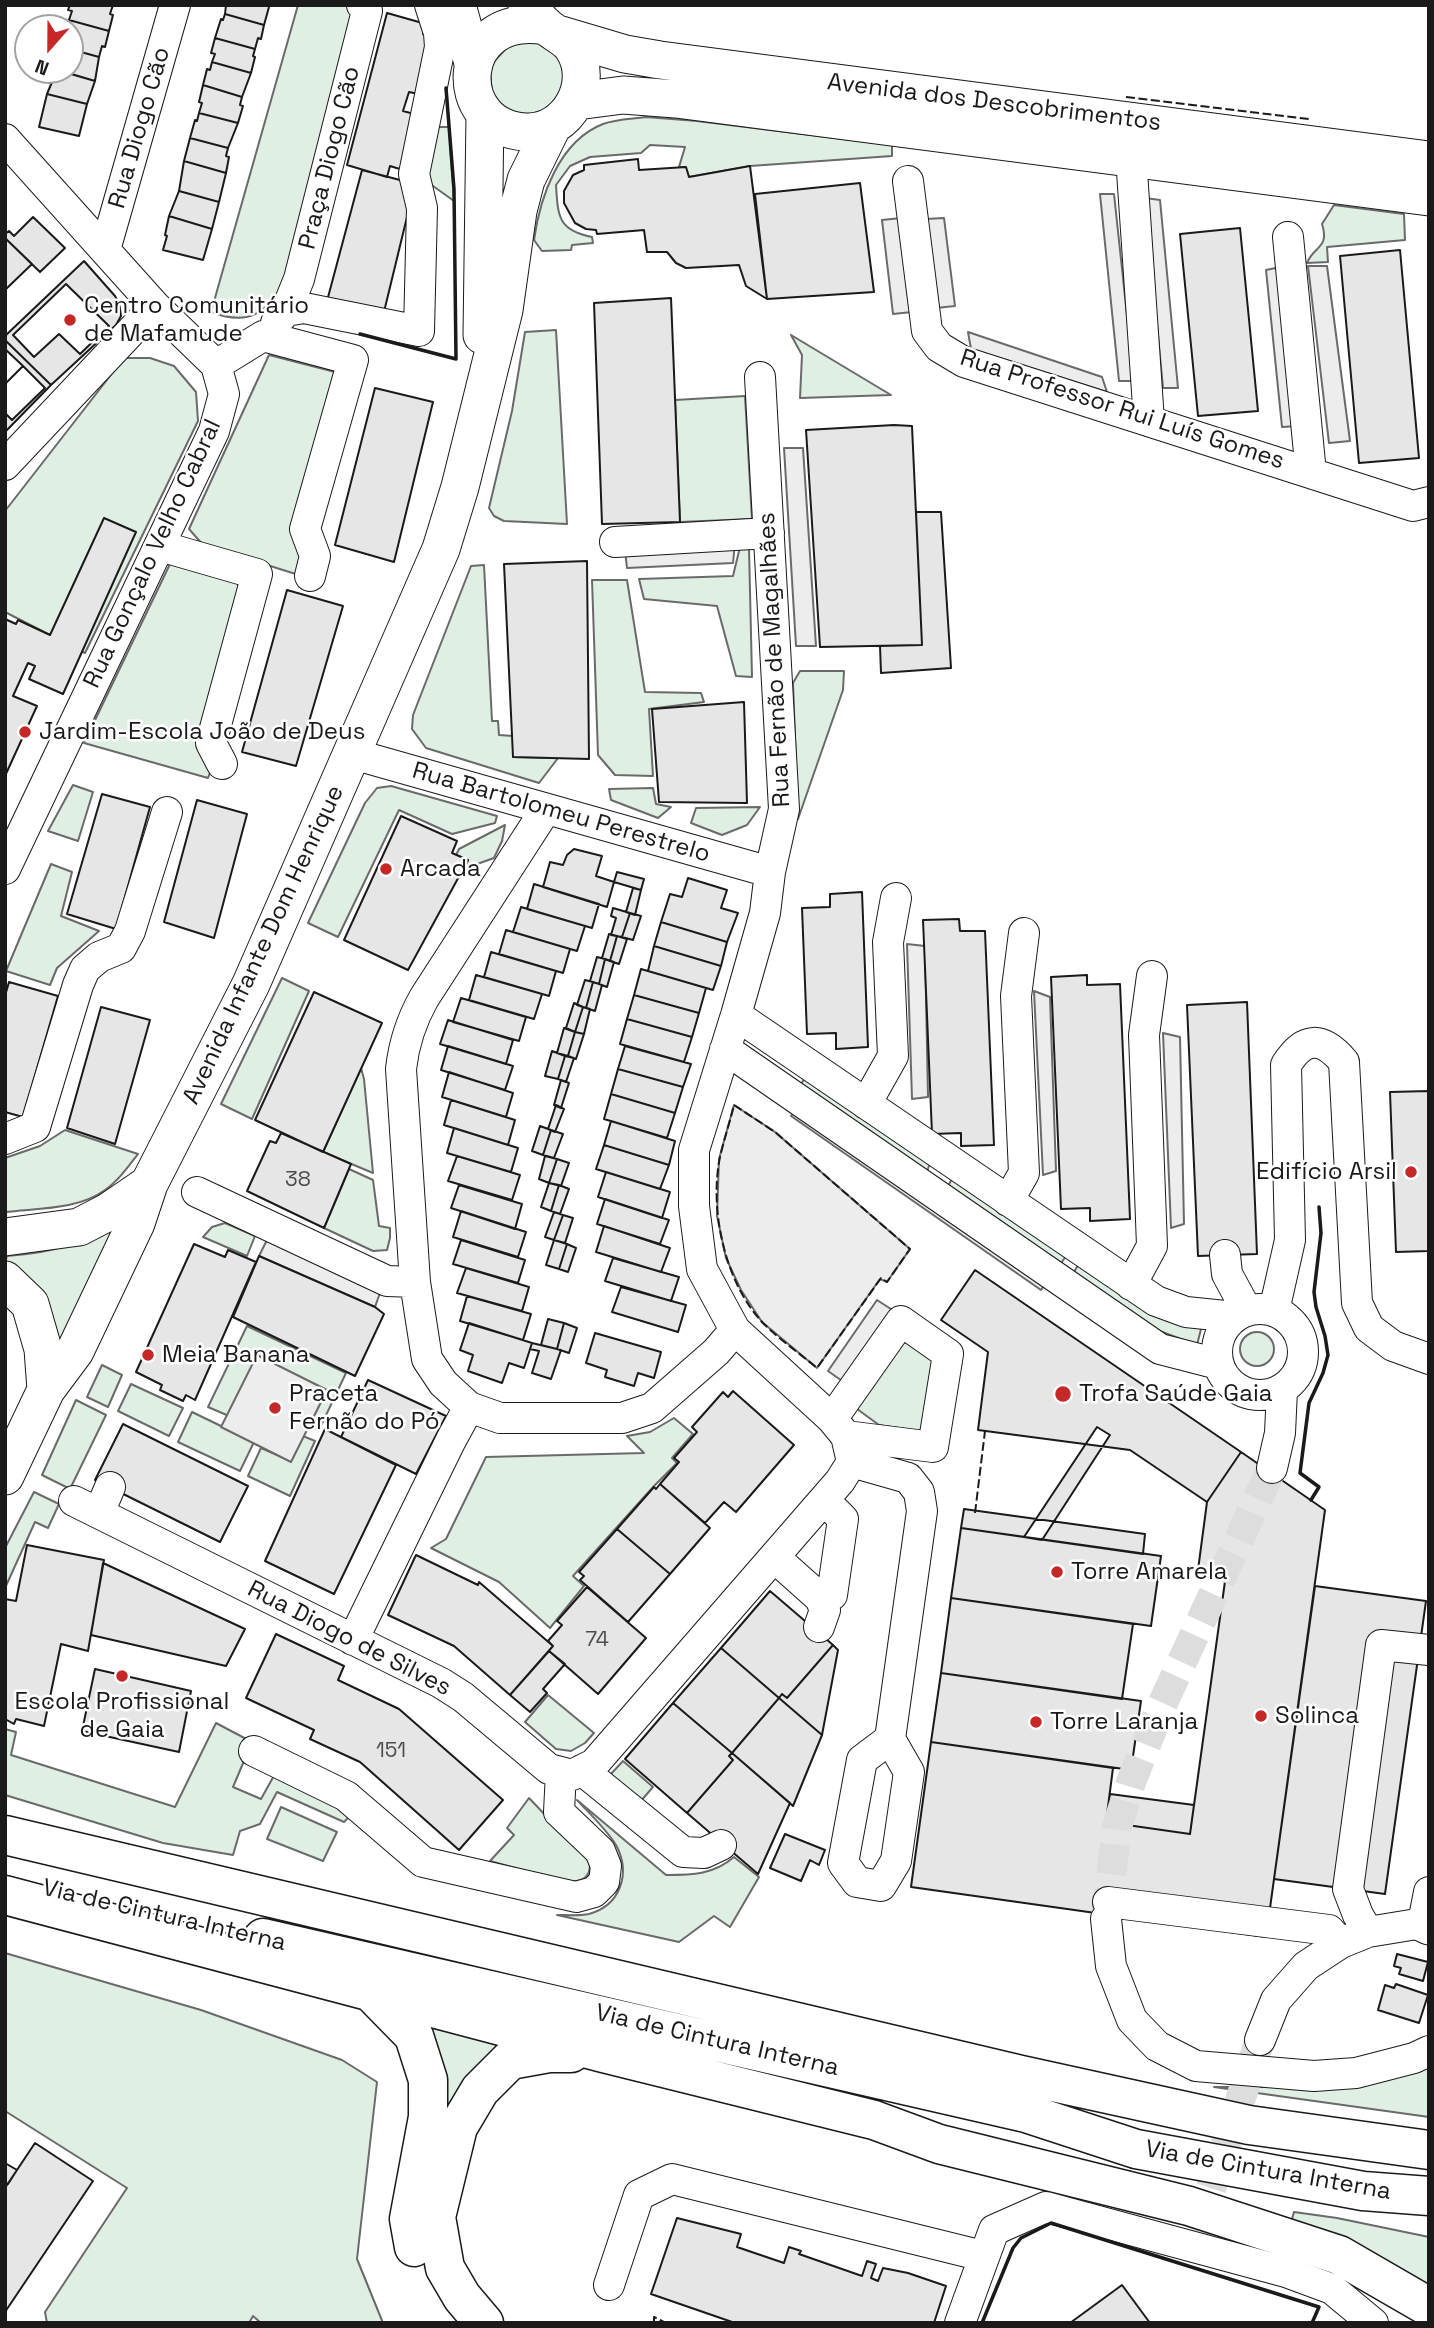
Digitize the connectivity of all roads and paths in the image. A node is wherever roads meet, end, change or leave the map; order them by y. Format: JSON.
{"nodes":[{"id":1,"x":175,"y":5,"type":"edge"},
{"id":2,"x":362,"y":5,"type":"edge"},
{"id":3,"x":430,"y":5,"type":"edge"},
{"id":4,"x":457,"y":5,"type":"edge"},
{"id":5,"x":545,"y":22,"type":"edge"},
{"id":6,"x":474,"y":63,"type":"junction"},
{"id":7,"x":485,"y":114,"type":"junction"},
{"id":8,"x":564,"y":114,"type":"junction"},
{"id":9,"x":5,"y":139,"type":"edge"},
{"id":10,"x":1131,"y":157,"type":"junction"},
{"id":11,"x":1429,"y":160,"type":"edge"},
{"id":12,"x":908,"y":181,"type":"dead end"},
{"id":13,"x":1429,"y":197,"type":"edge"},
{"id":14,"x":1288,"y":237,"type":"dead end"},
{"id":15,"x":105,"y":250,"type":"junction"},
{"id":16,"x":155,"y":306,"type":"junction"},
{"id":17,"x":286,"y":311,"type":"junction"},
{"id":18,"x":263,"y":336,"type":"junction"},
{"id":19,"x":216,"y":365,"type":"junction"},
{"id":20,"x":760,"y":377,"type":"dead end"},
{"id":21,"x":483,"y":396,"type":"junction"},
{"id":22,"x":1149,"y":421,"type":"junction"},
{"id":23,"x":5,"y":466,"type":"edge"},
{"id":24,"x":1311,"y":473,"type":"junction"},
{"id":25,"x":1429,"y":502,"type":"edge"},
{"id":26,"x":769,"y":533,"type":"junction"},
{"id":27,"x":615,"y":542,"type":"dead end"},
{"id":28,"x":160,"y":546,"type":"junction"},
{"id":29,"x":310,"y":576,"type":"dead end"},
{"id":30,"x":353,"y":754,"type":"junction"},
{"id":31,"x":222,"y":764,"type":"dead end"},
{"id":32,"x":546,"y":809,"type":"junction"},
{"id":33,"x":167,"y":811,"type":"dead end"},
{"id":34,"x":5,"y":869,"type":"edge"},
{"id":35,"x":770,"y":872,"type":"junction"},
{"id":36,"x":896,"y":898,"type":"dead end"},
{"id":37,"x":1024,"y":933,"type":"dead end"},
{"id":38,"x":1152,"y":976,"type":"dead end"},
{"id":39,"x":736,"y":1014,"type":"junction"},
{"id":40,"x":725,"y":1049,"type":"junction"},
{"id":41,"x":866,"y":1104,"type":"junction"},
{"id":42,"x":5,"y":1139,"type":"edge"},
{"id":43,"x":952,"y":1163,"type":"junction"},
{"id":44,"x":149,"y":1184,"type":"junction"},
{"id":45,"x":197,"y":1192,"type":"dead end"},
{"id":46,"x":933,"y":1192,"type":"junction"},
{"id":47,"x":1008,"y":1201,"type":"junction"},
{"id":48,"x":5,"y":1237,"type":"edge"},
{"id":49,"x":1225,"y":1255,"type":"dead end"},
{"id":50,"x":5,"y":1280,"type":"edge"},
{"id":51,"x":415,"y":1282,"type":"junction"},
{"id":52,"x":1130,"y":1285,"type":"junction"},
{"id":53,"x":1252,"y":1313,"type":"junction"},
{"id":54,"x":735,"y":1330,"type":"junction"},
{"id":55,"x":1429,"y":1359,"type":"edge"},
{"id":56,"x":1218,"y":1364,"type":"junction"},
{"id":57,"x":46,"y":1390,"type":"junction"},
{"id":58,"x":1282,"y":1390,"type":"junction"},
{"id":59,"x":469,"y":1407,"type":"junction"},
{"id":60,"x":843,"y":1439,"type":"junction"},
{"id":61,"x":1272,"y":1468,"type":"tunnel mouth"},
{"id":62,"x":5,"y":1476,"type":"edge"},
{"id":63,"x":94,"y":1500,"type":"dead end"},
{"id":64,"x":824,"y":1500,"type":"junction"},
{"id":65,"x":774,"y":1557,"type":"junction"},
{"id":66,"x":832,"y":1595,"type":"dead end"},
{"id":67,"x":819,"y":1627,"type":"dead end"},
{"id":68,"x":353,"y":1640,"type":"junction"},
{"id":69,"x":1429,"y":1650,"type":"edge"},
{"id":70,"x":890,"y":1739,"type":"dead end"},
{"id":71,"x":254,"y":1751,"type":"dead end"},
{"id":72,"x":572,"y":1771,"type":"junction"},
{"id":73,"x":5,"y":1835,"type":"edge"},
{"id":74,"x":721,"y":1845,"type":"dead end"},
{"id":75,"x":5,"y":1880,"type":"edge"},
{"id":76,"x":5,"y":1895,"type":"edge"},
{"id":77,"x":1427,"y":1914,"type":"edge"},
{"id":78,"x":1355,"y":1937,"type":"junction"},
{"id":79,"x":370,"y":1992,"type":"junction"},
{"id":80,"x":1260,"y":2040,"type":"tunnel mouth"},
{"id":81,"x":1429,"y":2051,"type":"edge"},
{"id":82,"x":603,"y":2053,"type":"junction"},
{"id":83,"x":874,"y":2120,"type":"junction"},
{"id":84,"x":1136,"y":2149,"type":"junction"},
{"id":85,"x":1429,"y":2150,"type":"edge"},
{"id":86,"x":1429,"y":2196,"type":"edge"},
{"id":87,"x":983,"y":2256,"type":"junction"},
{"id":88,"x":609,"y":2284,"type":"dead end"},
{"id":89,"x":1429,"y":2307,"type":"edge"},
{"id":90,"x":451,"y":2323,"type":"edge"},
{"id":91,"x":484,"y":2323,"type":"edge"},
{"id":92,"x":960,"y":2323,"type":"edge"},
{"id":93,"x":1373,"y":2323,"type":"edge"}],
"edges":[{"from":1,"to":15,"type":"street","name":"Rua Diogo Cão"},
{"from":2,"to":17,"type":"street","name":"Praça Diogo Cão"},
{"from":3,"to":17,"type":"street"},
{"from":4,"to":6,"type":"main road","name":"Avenida Infante Dom Henrique"},
{"from":5,"to":6,"type":"main road"},
{"from":5,"to":8,"type":"main road","name":"Avenida Infante Dom Henrique"},
{"from":5,"to":11,"type":"main road","name":"Avenida dos Descobrimentos"},
{"from":6,"to":7,"type":"main road","name":"Avenida Infante Dom Henrique"},
{"from":7,"to":8,"type":"main road"},
{"from":7,"to":21,"type":"main road","name":"Avenida Infante Dom Henrique"},
{"from":8,"to":10,"type":"main road","name":"Avenida dos Descobrimentos"},
{"from":8,"to":21,"type":"main road","name":"Avenida Infante Dom Henrique"},
{"from":9,"to":15,"type":"street"},
{"from":10,"to":13,"type":"main road","name":"Avenida dos Descobrimentos"},
{"from":10,"to":22,"type":"street"},
{"from":12,"to":22,"type":"street","name":"Rua Professor Rui Luís Gomes"},
{"from":14,"to":24,"type":"street"},
{"from":15,"to":16,"type":"street"},
{"from":16,"to":19,"type":"street"},
{"from":16,"to":23,"type":"street"},
{"from":17,"to":18,"type":"street","name":"Praça Diogo Cão"},
{"from":18,"to":19,"type":"street","name":"Praça Diogo Cão"},
{"from":18,"to":29,"type":"street"},
{"from":19,"to":28,"type":"street","name":"Rua Gonçalo Velho Cabral"},
{"from":20,"to":26,"type":"street","name":"Rua Fernão de Magalhães"},
{"from":21,"to":30,"type":"main road","name":"Avenida Infante Dom Henrique"},
{"from":22,"to":24,"type":"street","name":"Rua Professor Rui Luís Gomes"},
{"from":24,"to":25,"type":"street","name":"Rua Professor Rui Luís Gomes"},
{"from":26,"to":27,"type":"street"},
{"from":26,"to":35,"type":"street","name":"Rua Fernão de Magalhães"},
{"from":28,"to":31,"type":"street"},
{"from":28,"to":34,"type":"street","name":"Rua Gonçalo Velho Cabral"},
{"from":30,"to":32,"type":"street","name":"Rua Bartolomeu Perestrelo"},
{"from":30,"to":44,"type":"main road","name":"Avenida Infante Dom Henrique"},
{"from":32,"to":35,"type":"street","name":"Rua Bartolomeu Perestrelo"},
{"from":32,"to":51,"type":"street"},
{"from":33,"to":42,"type":"street"},
{"from":35,"to":39,"type":"street","name":"Rua Fernão de Magalhães"},
{"from":36,"to":41,"type":"street"},
{"from":37,"to":47,"type":"street"},
{"from":38,"to":52,"type":"street"},
{"from":39,"to":40,"type":"street","name":"Rua Fernão de Magalhães"},
{"from":39,"to":41,"type":"street"},
{"from":40,"to":46,"type":"street"},
{"from":40,"to":54,"type":"street","name":"Rua Fernão de Magalhães"},
{"from":41,"to":43,"type":"street"},
{"from":43,"to":46,"type":"street"},
{"from":43,"to":47,"type":"street"},
{"from":44,"to":48,"type":"main road"},
{"from":44,"to":57,"type":"main road","name":"Avenida Infante Dom Henrique"},
{"from":45,"to":51,"type":"street"},
{"from":46,"to":56,"type":"street"},
{"from":47,"to":52,"type":"street"},
{"from":49,"to":53,"type":"street"},
{"from":50,"to":57,"type":"main road"},
{"from":51,"to":59,"type":"street"},
{"from":52,"to":53,"type":"street"},
{"from":53,"to":55,"type":"street"},
{"from":53,"to":56,"type":"street"},
{"from":53,"to":58,"type":"street"},
{"from":54,"to":59,"type":"street"},
{"from":54,"to":60,"type":"street","name":"Rua Fernão de Magalhães"},
{"from":56,"to":58,"type":"street"},
{"from":57,"to":62,"type":"main road","name":"Avenida Infante Dom Henrique"},
{"from":58,"to":61,"type":"street"},
{"from":59,"to":68,"type":"street"},
{"from":60,"to":64,"type":"street"},
{"from":60,"to":70,"type":"street"},
{"from":63,"to":68,"type":"street","name":"Rua Diogo de Silves"},
{"from":64,"to":65,"type":"street"},
{"from":64,"to":66,"type":"street"},
{"from":65,"to":67,"type":"street"},
{"from":65,"to":72,"type":"street"},
{"from":68,"to":72,"type":"street","name":"Rua Diogo de Silves"},
{"from":69,"to":78,"type":"street"},
{"from":71,"to":72,"type":"street"},
{"from":72,"to":74,"type":"street","name":"Rua Diogo de Silves"},
{"from":73,"to":85,"type":"highway","name":"Via de Cintura Interna"},
{"from":75,"to":84,"type":"highway","name":"Via de Cintura Interna"},
{"from":76,"to":79,"type":"highway"},
{"from":77,"to":78,"type":"street"},
{"from":78,"to":80,"type":"street"},
{"from":78,"to":81,"type":"street"},
{"from":79,"to":82,"type":"highway"},
{"from":79,"to":90,"type":"highway"},
{"from":82,"to":83,"type":"highway"},
{"from":82,"to":91,"type":"highway"},
{"from":83,"to":84,"type":"highway"},
{"from":83,"to":89,"type":"highway"},
{"from":84,"to":86,"type":"highway","name":"Via de Cintura Interna"},
{"from":87,"to":88,"type":"street"},
{"from":87,"to":92,"type":"street"},
{"from":87,"to":93,"type":"street"}]}
